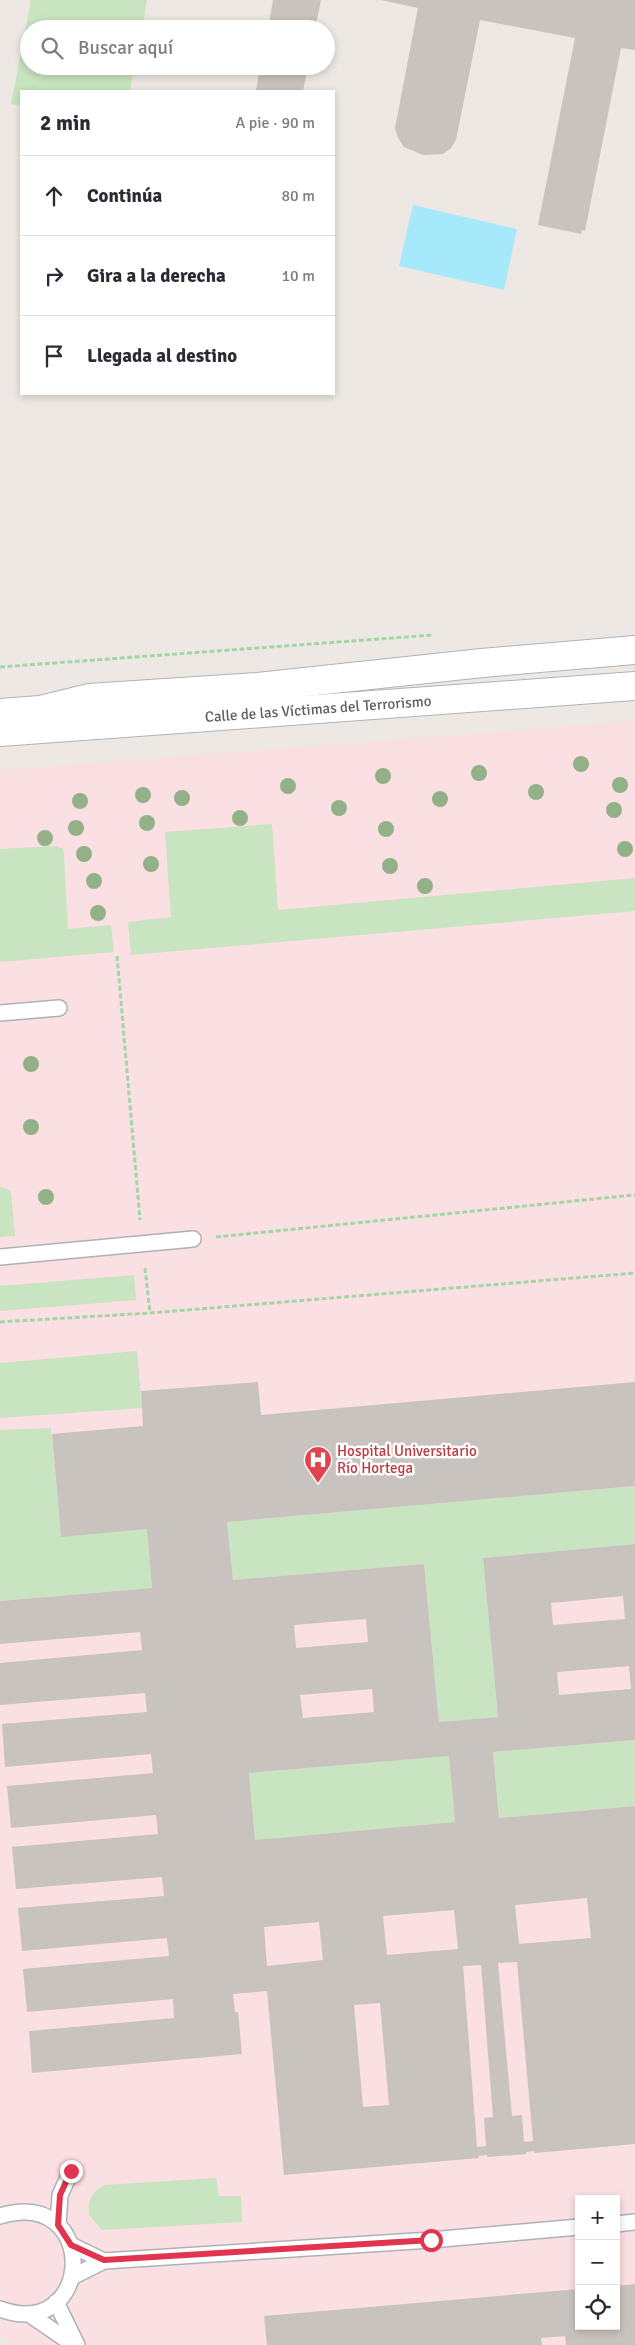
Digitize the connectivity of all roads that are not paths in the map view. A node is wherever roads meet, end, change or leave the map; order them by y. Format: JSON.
{"nodes":[{"id":1,"x":635,"y":650,"type":"edge"},
{"id":2,"x":635,"y":686,"type":"edge"},
{"id":3,"x":0,"y":697,"type":"edge"},
{"id":4,"x":89,"y":698,"type":"junction"},
{"id":5,"x":0,"y":713,"type":"edge"},
{"id":6,"x":0,"y":732,"type":"edge"},
{"id":7,"x":59,"y":1008,"type":"dead end"},
{"id":8,"x":0,"y":1013,"type":"edge"},
{"id":9,"x":193,"y":1239,"type":"road end"},
{"id":10,"x":0,"y":1257,"type":"edge"},
{"id":11,"x":71,"y":2171,"type":"dead end"},
{"id":12,"x":60,"y":2195,"type":"junction"},
{"id":13,"x":33,"y":2212,"type":"junction"},
{"id":14,"x":0,"y":2216,"type":"edge"},
{"id":15,"x":635,"y":2222,"type":"edge"},
{"id":16,"x":620,"y":2224,"type":"edge"},
{"id":17,"x":58,"y":2225,"type":"junction"},
{"id":18,"x":575,"y":2227,"type":"edge"},
{"id":19,"x":71,"y":2245,"type":"junction"},
{"id":20,"x":104,"y":2260,"type":"junction"},
{"id":21,"x":72,"y":2277,"type":"junction"},
{"id":22,"x":56,"y":2302,"type":"junction"},
{"id":23,"x":0,"y":2309,"type":"edge"},
{"id":24,"x":29,"y":2314,"type":"junction"},
{"id":25,"x":76,"y":2345,"type":"edge"}],
"edges":[{"from":1,"to":4,"type":"street","name":"Calle de las Víctimas del Terrorismo"},
{"from":2,"to":6,"type":"street","name":"Calle de las Víctimas del Terrorismo"},
{"from":3,"to":4,"type":"street","name":"Calle de las Víctimas del Terrorismo"},
{"from":4,"to":5,"type":"street","name":"Calle de las Víctimas del Terrorismo"},
{"from":7,"to":8,"type":"lane"},
{"from":9,"to":10,"type":"lane"},
{"from":11,"to":12,"type":"lane"},
{"from":12,"to":13,"type":"lane"},
{"from":12,"to":17,"type":"lane"},
{"from":13,"to":14,"type":"lane"},
{"from":13,"to":17,"type":"lane"},
{"from":15,"to":16,"type":"lane"},
{"from":17,"to":19,"type":"lane"},
{"from":18,"to":20,"type":"lane"},
{"from":19,"to":20,"type":"lane"},
{"from":19,"to":21,"type":"lane"},
{"from":20,"to":21,"type":"lane"},
{"from":21,"to":22,"type":"lane"},
{"from":22,"to":24,"type":"lane"},
{"from":22,"to":25,"type":"lane"},
{"from":23,"to":24,"type":"lane"},
{"from":24,"to":25,"type":"lane"}]}
